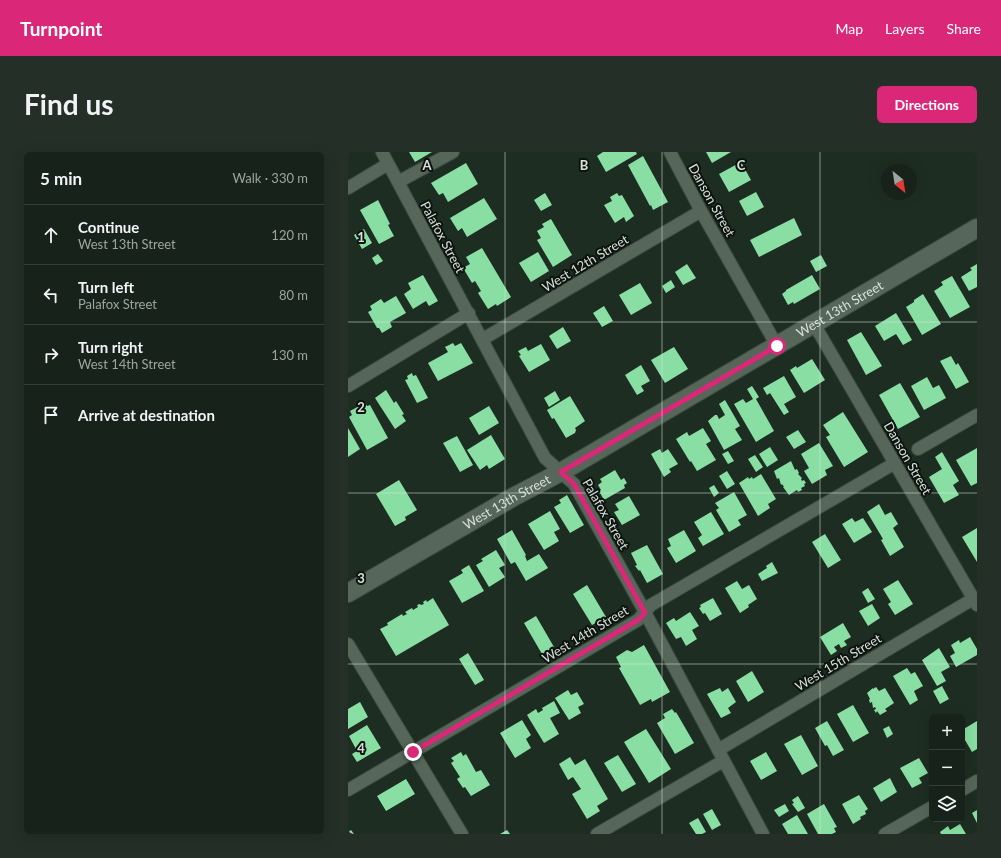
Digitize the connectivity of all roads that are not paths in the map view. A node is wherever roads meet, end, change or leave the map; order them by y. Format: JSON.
{"nodes":[{"id":1,"x":382,"y":152,"type":"edge"},
{"id":2,"x":453,"y":152,"type":"edge"},
{"id":3,"x":670,"y":152,"type":"edge"},
{"id":4,"x":388,"y":164,"type":"junction"},
{"id":5,"x":398,"y":182,"type":"junction"},
{"id":6,"x":348,"y":188,"type":"edge"},
{"id":7,"x":701,"y":210,"type":"junction"},
{"id":8,"x":977,"y":228,"type":"edge"},
{"id":9,"x":469,"y":313,"type":"junction"},
{"id":10,"x":814,"y":324,"type":"junction"},
{"id":11,"x":483,"y":339,"type":"junction"},
{"id":12,"x":777,"y":346,"type":"junction"},
{"id":13,"x":348,"y":386,"type":"edge"},
{"id":14,"x":977,"y":415,"type":"edge"},
{"id":15,"x":918,"y":449,"type":"dead end"},
{"id":16,"x":895,"y":463,"type":"junction"},
{"id":17,"x":561,"y":472,"type":"junction"},
{"id":18,"x":348,"y":593,"type":"edge"},
{"id":19,"x":975,"y":602,"type":"edge"},
{"id":20,"x":645,"y":613,"type":"junction"},
{"id":21,"x":348,"y":644,"type":"edge"},
{"id":22,"x":413,"y":752,"type":"junction"},
{"id":23,"x":720,"y":756,"type":"junction"},
{"id":24,"x":977,"y":781,"type":"edge"},
{"id":25,"x":965,"y":788,"type":"edge"},
{"id":26,"x":348,"y":790,"type":"edge"},
{"id":27,"x":929,"y":809,"type":"edge"},
{"id":28,"x":462,"y":834,"type":"edge"},
{"id":29,"x":597,"y":834,"type":"edge"},
{"id":30,"x":763,"y":834,"type":"edge"},
{"id":31,"x":885,"y":834,"type":"edge"}],
"edges":[{"from":1,"to":4,"type":"street","name":"Palafox Street"},
{"from":2,"to":5,"type":"street"},
{"from":3,"to":7,"type":"street","name":"Danson Street"},
{"from":4,"to":5,"type":"street","name":"Palafox Street"},
{"from":4,"to":6,"type":"street"},
{"from":5,"to":9,"type":"street","name":"Palafox Street"},
{"from":7,"to":11,"type":"street","name":"West 12th Street"},
{"from":7,"to":12,"type":"street","name":"Danson Street"},
{"from":8,"to":10,"type":"street","name":"West 13th Street"},
{"from":9,"to":11,"type":"street","name":"Palafox Street"},
{"from":9,"to":13,"type":"street"},
{"from":10,"to":12,"type":"street","name":"West 13th Street"},
{"from":10,"to":16,"type":"street","name":"Danson Street"},
{"from":11,"to":17,"type":"street","name":"Palafox Street"},
{"from":12,"to":17,"type":"street","name":"West 13th Street"},
{"from":14,"to":15,"type":"street"},
{"from":16,"to":19,"type":"street","name":"Danson Street"},
{"from":16,"to":20,"type":"street","name":"West 14th Street"},
{"from":17,"to":18,"type":"street","name":"West 13th Street"},
{"from":17,"to":20,"type":"street","name":"Palafox Street"},
{"from":19,"to":23,"type":"street","name":"West 15th Street"},
{"from":20,"to":22,"type":"street","name":"West 14th Street"},
{"from":20,"to":23,"type":"street","name":"Palafox Street"},
{"from":21,"to":22,"type":"street"},
{"from":22,"to":26,"type":"street","name":"West 14th Street"},
{"from":22,"to":28,"type":"street"},
{"from":23,"to":29,"type":"street","name":"West 15th Street"},
{"from":23,"to":30,"type":"street","name":"Palafox Street"},
{"from":24,"to":25,"type":"street"},
{"from":27,"to":31,"type":"street"}]}
